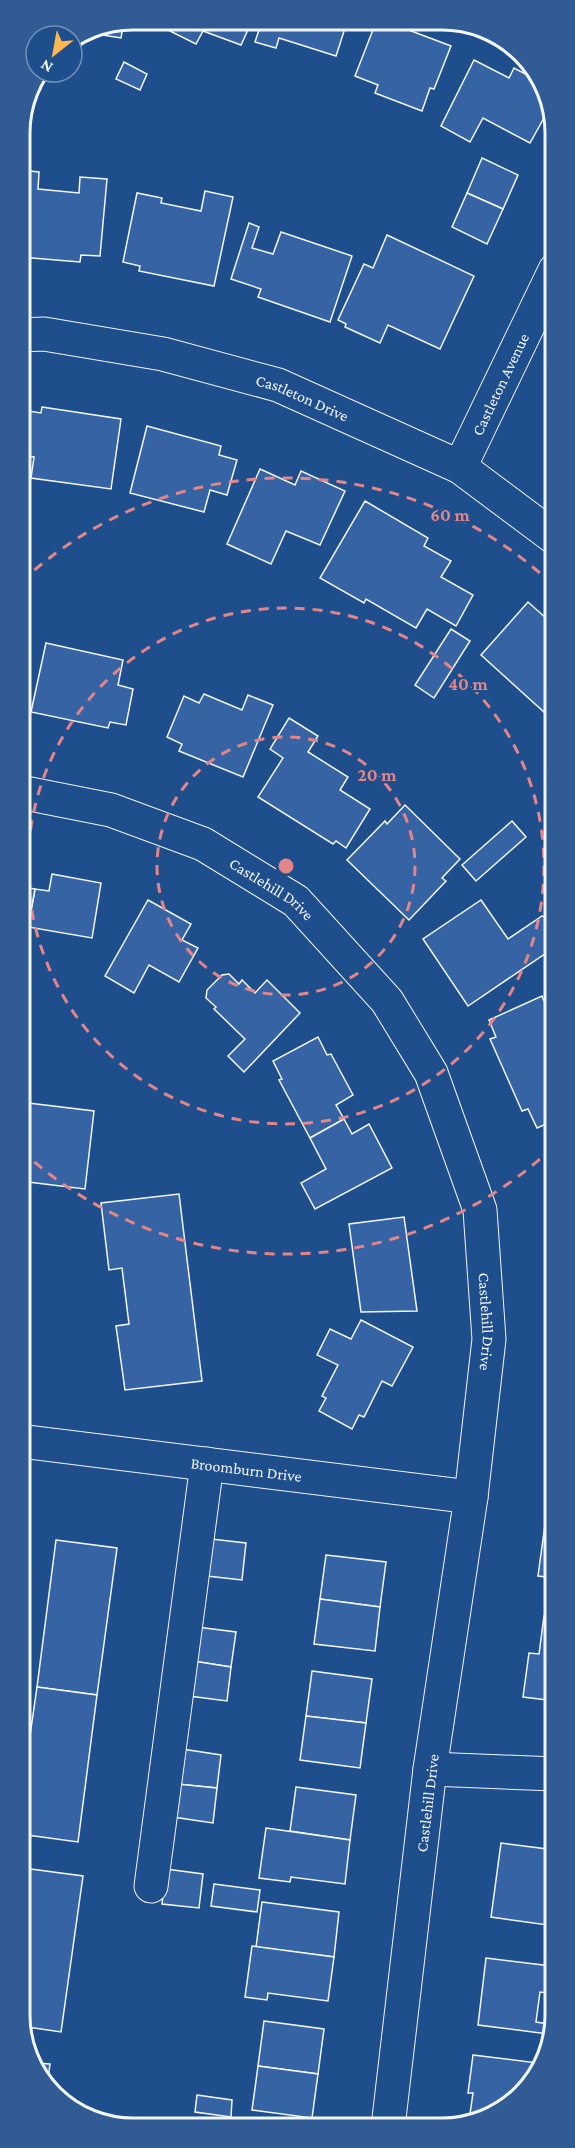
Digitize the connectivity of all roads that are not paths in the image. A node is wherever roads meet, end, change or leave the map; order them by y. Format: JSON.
{"nodes":[{"id":1,"x":545,"y":291,"type":"edge"},
{"id":2,"x":30,"y":335,"type":"edge"},
{"id":3,"x":460,"y":466,"type":"junction"},
{"id":4,"x":545,"y":530,"type":"edge"},
{"id":5,"x":30,"y":794,"type":"edge"},
{"id":6,"x":30,"y":1442,"type":"edge"},
{"id":7,"x":207,"y":1464,"type":"junction"},
{"id":8,"x":471,"y":1497,"type":"junction"},
{"id":9,"x":430,"y":1769,"type":"junction"},
{"id":10,"x":545,"y":1774,"type":"edge"},
{"id":11,"x":151,"y":1886,"type":"dead end"},
{"id":12,"x":389,"y":2118,"type":"edge"}],
"edges":[{"from":1,"to":3,"type":"street","name":"Castleton Avenue"},
{"from":2,"to":3,"type":"street","name":"Castleton Drive"},
{"from":3,"to":4,"type":"street","name":"Castleton Drive"},
{"from":5,"to":8,"type":"street","name":"Castlehill Drive"},
{"from":6,"to":7,"type":"street","name":"Broomburn Drive"},
{"from":7,"to":8,"type":"street","name":"Broomburn Drive"},
{"from":7,"to":11,"type":"street"},
{"from":8,"to":9,"type":"street","name":"Castlehill Drive"},
{"from":9,"to":10,"type":"street"},
{"from":9,"to":12,"type":"street","name":"Castlehill Drive"}]}
